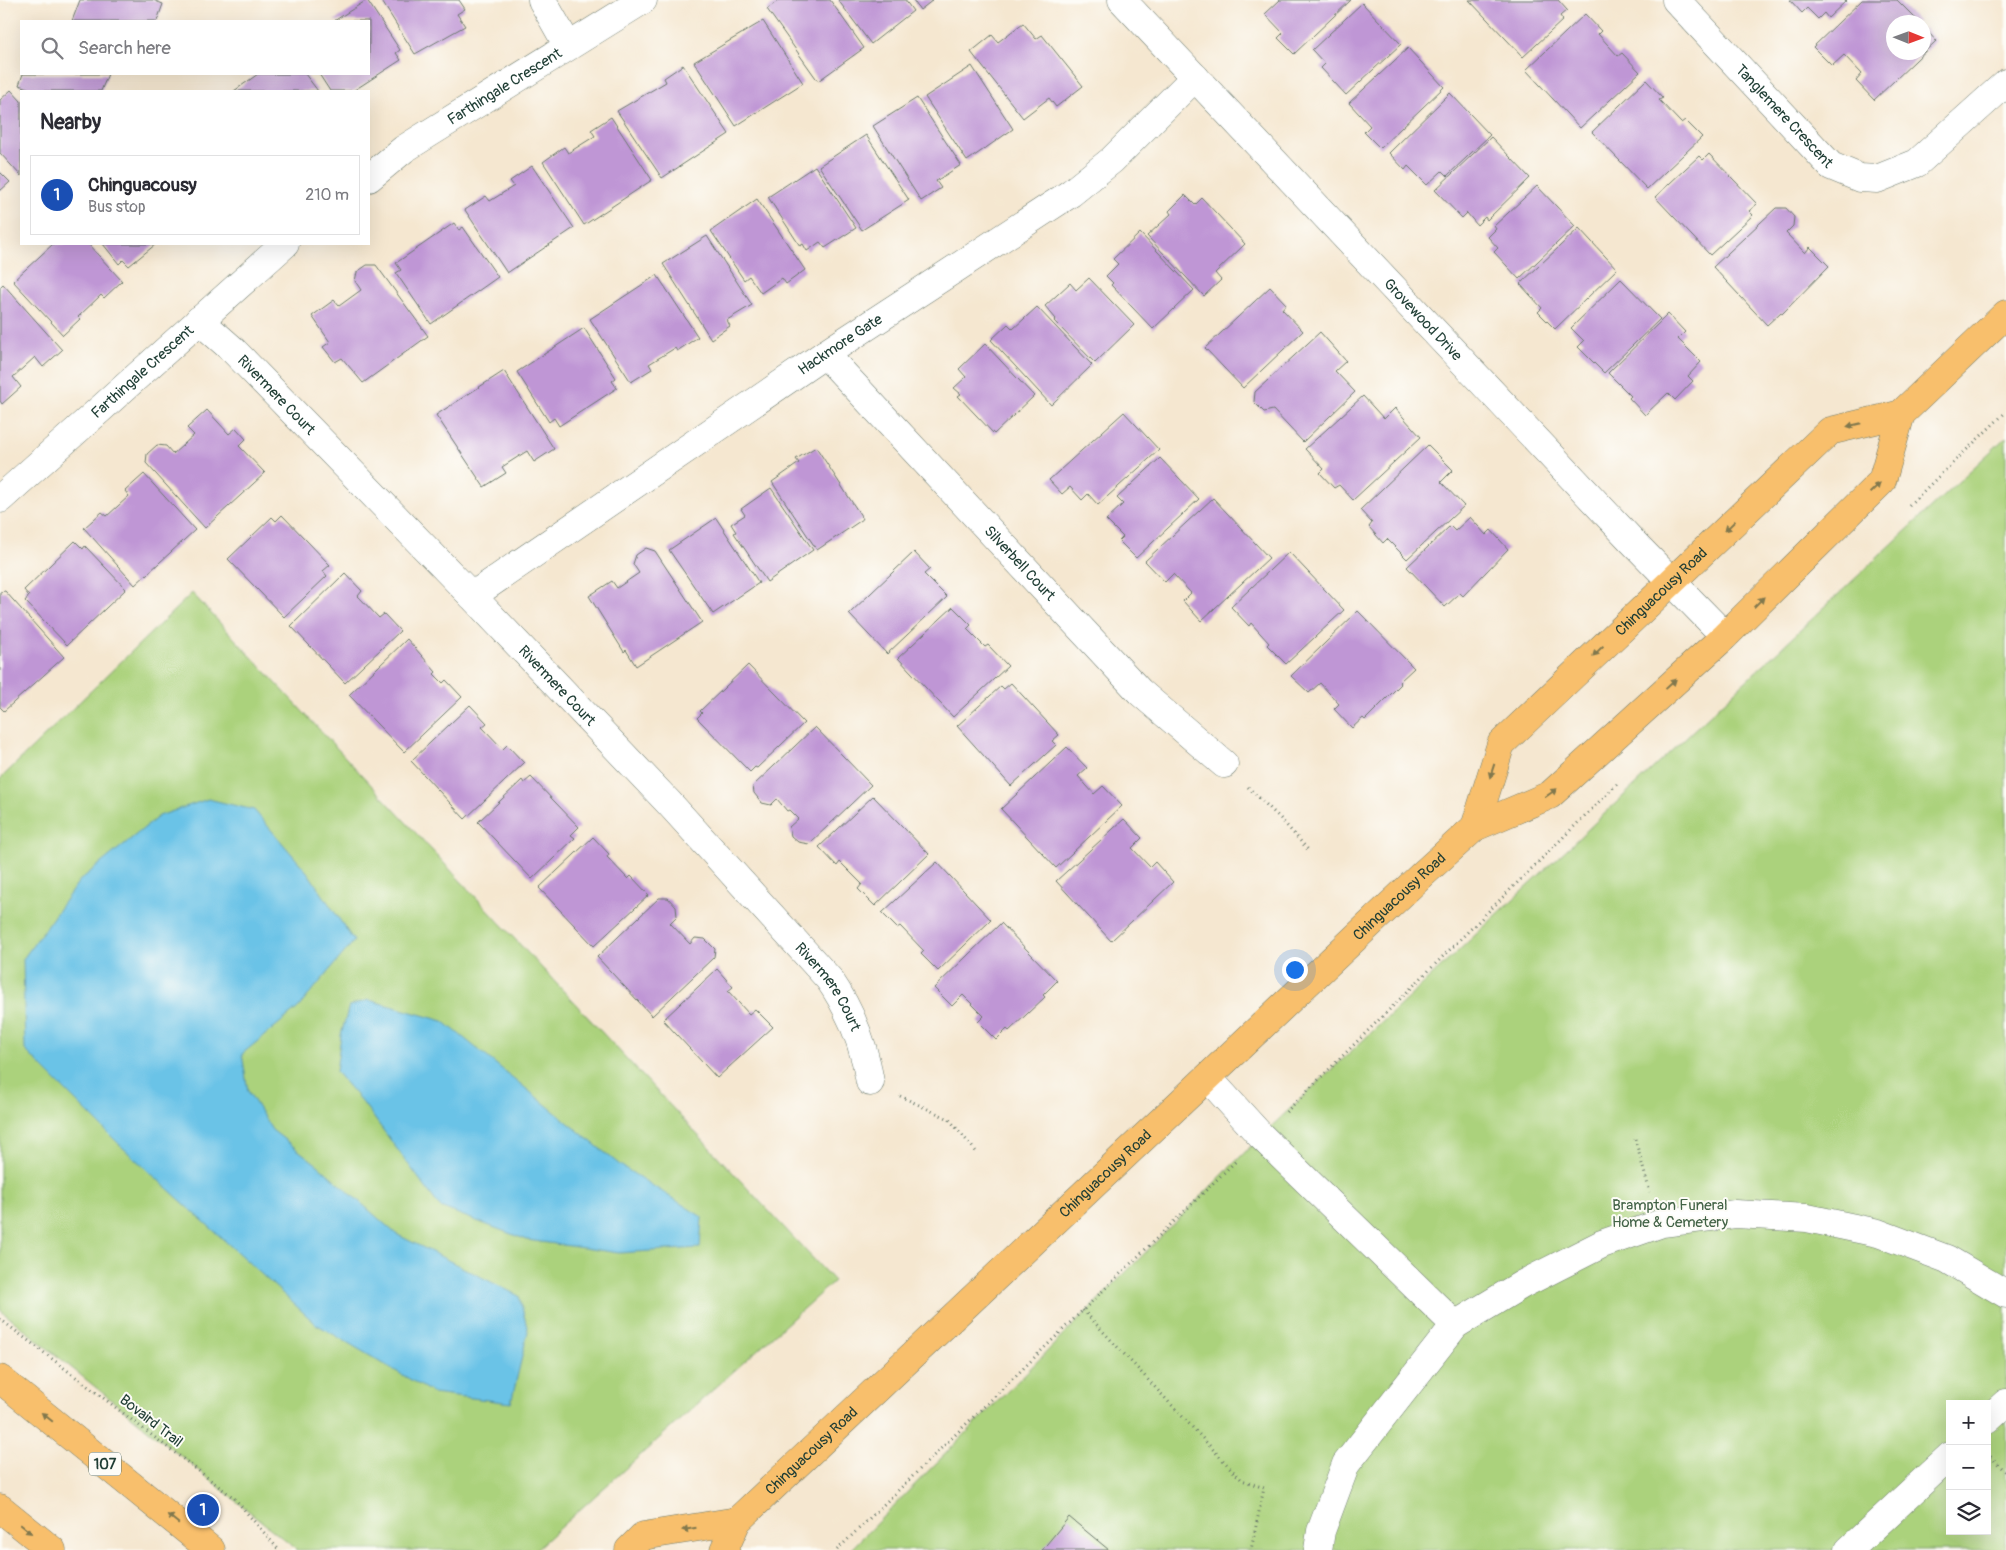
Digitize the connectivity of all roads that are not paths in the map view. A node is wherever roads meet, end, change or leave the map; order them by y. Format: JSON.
{"nodes":[{"id":1,"x":542,"y":0,"type":"edge"},
{"id":2,"x":643,"y":0,"type":"edge"},
{"id":3,"x":1122,"y":0,"type":"edge"},
{"id":4,"x":1676,"y":0,"type":"edge"},
{"id":5,"x":568,"y":46,"type":"junction"},
{"id":6,"x":1195,"y":77,"type":"junction"},
{"id":7,"x":2006,"y":83,"type":"edge"},
{"id":8,"x":370,"y":177,"type":"edge"},
{"id":9,"x":284,"y":245,"type":"edge"},
{"id":10,"x":2006,"y":314,"type":"edge"},
{"id":11,"x":199,"y":320,"type":"junction"},
{"id":12,"x":825,"y":354,"type":"junction"},
{"id":13,"x":1901,"y":414,"type":"junction"},
{"id":14,"x":0,"y":499,"type":"edge"},
{"id":15,"x":1671,"y":582,"type":"junction"},
{"id":16,"x":472,"y":596,"type":"junction"},
{"id":17,"x":1725,"y":636,"type":"junction"},
{"id":18,"x":1224,"y":764,"type":"road end"},
{"id":19,"x":1475,"y":827,"type":"junction"},
{"id":20,"x":1208,"y":1078,"type":"junction"},
{"id":21,"x":870,"y":1082,"type":"road end"},
{"id":22,"x":2006,"y":1294,"type":"edge"},
{"id":23,"x":1456,"y":1325,"type":"junction"},
{"id":24,"x":0,"y":1379,"type":"edge"},
{"id":25,"x":2006,"y":1403,"type":"edge"},
{"id":26,"x":1991,"y":1416,"type":"edge"},
{"id":27,"x":1946,"y":1460,"type":"edge"},
{"id":28,"x":0,"y":1508,"type":"edge"},
{"id":29,"x":737,"y":1521,"type":"junction"},
{"id":30,"x":52,"y":1550,"type":"edge"},
{"id":31,"x":210,"y":1550,"type":"edge"},
{"id":32,"x":629,"y":1550,"type":"edge"},
{"id":33,"x":724,"y":1550,"type":"edge"},
{"id":34,"x":1318,"y":1550,"type":"edge"},
{"id":35,"x":1849,"y":1550,"type":"edge"}],
"edges":[{"from":1,"to":5,"type":"street"},
{"from":2,"to":5,"type":"street","name":"Farthingale Crescent"},
{"from":3,"to":6,"type":"street","name":"Grovewood Drive"},
{"from":4,"to":7,"type":"street","name":"Tanglemere Crescent"},
{"from":5,"to":8,"type":"street","name":"Farthingale Crescent"},
{"from":6,"to":12,"type":"street","name":"Hackmore Gate"},
{"from":6,"to":15,"type":"street","name":"Grovewood Drive"},
{"from":9,"to":11,"type":"street","name":"Farthingale Crescent"},
{"from":10,"to":13,"type":"main road"},
{"from":11,"to":14,"type":"street","name":"Farthingale Crescent"},
{"from":11,"to":16,"type":"street","name":"Rivermere Court"},
{"from":12,"to":16,"type":"street","name":"Hackmore Gate"},
{"from":12,"to":18,"type":"street","name":"Silverbell Court"},
{"from":13,"to":15,"type":"main road","name":"Chinguacousy Road","one_way":true},
{"from":17,"to":13,"type":"main road","name":"Chinguacousy Road","one_way":true},
{"from":15,"to":17,"type":"street","name":"Grovewood Drive"},
{"from":15,"to":19,"type":"main road","name":"Chinguacousy Road","one_way":true},
{"from":16,"to":21,"type":"street","name":"Rivermere Court"},
{"from":19,"to":17,"type":"main road","name":"Chinguacousy Road","one_way":true},
{"from":19,"to":20,"type":"main road","name":"Chinguacousy Road"},
{"from":20,"to":23,"type":"street"},
{"from":20,"to":29,"type":"main road","name":"Chinguacousy Road"},
{"from":22,"to":23,"type":"street"},
{"from":23,"to":34,"type":"street"},
{"from":31,"to":24,"type":"main road","number":"107","one_way":true},
{"from":25,"to":26,"type":"street"},
{"from":27,"to":35,"type":"street"},
{"from":28,"to":30,"type":"main road","one_way":true},
{"from":29,"to":32,"type":"main road","one_way":true},
{"from":29,"to":33,"type":"main road","name":"Chinguacousy Road"}]}
